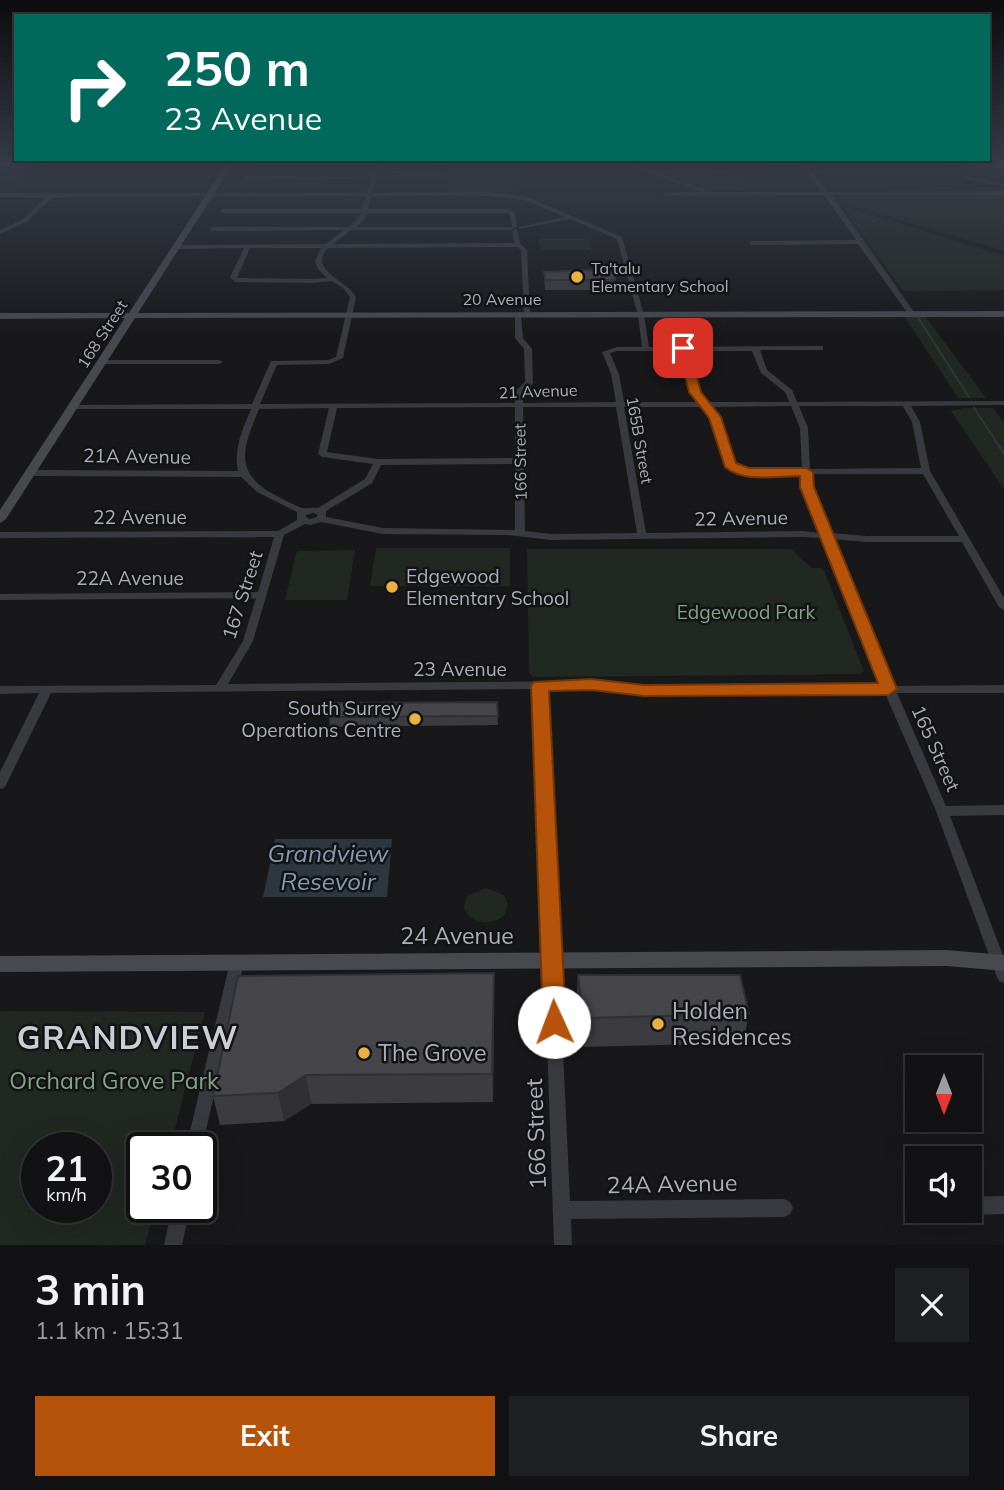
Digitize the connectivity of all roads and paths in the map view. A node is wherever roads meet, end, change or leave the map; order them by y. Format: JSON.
{"nodes":[{"id":1,"x":22,"y":222,"type":"edge"},
{"id":2,"x":193,"y":222,"type":"edge"},
{"id":3,"x":358,"y":222,"type":"edge"},
{"id":4,"x":514,"y":222,"type":"edge"},
{"id":5,"x":545,"y":222,"type":"edge"},
{"id":6,"x":583,"y":222,"type":"edge"},
{"id":7,"x":845,"y":222,"type":"edge"},
{"id":8,"x":349,"y":228,"type":"junction"},
{"id":9,"x":515,"y":228,"type":"junction"},
{"id":10,"x":212,"y":229,"type":"dead end"},
{"id":11,"x":2,"y":235,"type":"edge"},
{"id":12,"x":859,"y":242,"type":"junction"},
{"id":13,"x":752,"y":243,"type":"dead end"},
{"id":14,"x":519,"y":245,"type":"junction"},
{"id":15,"x":177,"y":247,"type":"junction"},
{"id":16,"x":248,"y":247,"type":"junction"},
{"id":17,"x":326,"y":247,"type":"junction"},
{"id":18,"x":332,"y":279,"type":"junction"},
{"id":19,"x":911,"y":314,"type":"junction"},
{"id":20,"x":1004,"y":314,"type":"edge"},
{"id":21,"x":350,"y":315,"type":"junction"},
{"id":22,"x":523,"y":315,"type":"junction"},
{"id":23,"x":640,"y":315,"type":"junction"},
{"id":24,"x":0,"y":316,"type":"edge"},
{"id":25,"x":133,"y":316,"type":"junction"},
{"id":26,"x":683,"y":348,"type":"junction"},
{"id":27,"x":755,"y":348,"type":"junction"},
{"id":28,"x":820,"y":348,"type":"dead end"},
{"id":29,"x":646,"y":349,"type":"junction"},
{"id":30,"x":103,"y":362,"type":"junction"},
{"id":31,"x":219,"y":362,"type":"dead end"},
{"id":32,"x":1004,"y":403,"type":"edge"},
{"id":33,"x":620,"y":404,"type":"junction"},
{"id":34,"x":705,"y":404,"type":"junction"},
{"id":35,"x":794,"y":404,"type":"junction"},
{"id":36,"x":906,"y":404,"type":"junction"},
{"id":37,"x":257,"y":405,"type":"junction"},
{"id":38,"x":334,"y":406,"type":"junction"},
{"id":39,"x":74,"y":407,"type":"junction"},
{"id":40,"x":519,"y":407,"type":"junction"},
{"id":41,"x":378,"y":461,"type":"junction"},
{"id":42,"x":519,"y":461,"type":"junction"},
{"id":43,"x":926,"y":471,"type":"junction"},
{"id":44,"x":806,"y":472,"type":"junction"},
{"id":45,"x":30,"y":473,"type":"junction"},
{"id":46,"x":244,"y":474,"type":"junction"},
{"id":47,"x":321,"y":515,"type":"junction"},
{"id":48,"x":303,"y":516,"type":"junction"},
{"id":49,"x":0,"y":519,"type":"edge"},
{"id":50,"x":520,"y":533,"type":"junction"},
{"id":51,"x":280,"y":534,"type":"junction"},
{"id":52,"x":826,"y":534,"type":"junction"},
{"id":53,"x":0,"y":535,"type":"edge"},
{"id":54,"x":642,"y":537,"type":"junction"},
{"id":55,"x":964,"y":539,"type":"junction"},
{"id":56,"x":261,"y":595,"type":"junction"},
{"id":57,"x":0,"y":597,"type":"edge"},
{"id":58,"x":1004,"y":607,"type":"edge"},
{"id":59,"x":540,"y":685,"type":"junction"},
{"id":60,"x":220,"y":688,"type":"junction"},
{"id":61,"x":47,"y":689,"type":"junction"},
{"id":62,"x":889,"y":689,"type":"junction"},
{"id":63,"x":1004,"y":689,"type":"edge"},
{"id":64,"x":0,"y":690,"type":"edge"},
{"id":65,"x":0,"y":785,"type":"edge"},
{"id":66,"x":1004,"y":810,"type":"edge"},
{"id":67,"x":942,"y":811,"type":"junction"},
{"id":68,"x":551,"y":960,"type":"junction"},
{"id":69,"x":1001,"y":961,"type":"edge"},
{"id":70,"x":237,"y":962,"type":"junction"},
{"id":71,"x":0,"y":964,"type":"edge"},
{"id":72,"x":198,"y":1132,"type":"edge"},
{"id":73,"x":1004,"y":1205,"type":"edge"},
{"id":74,"x":982,"y":1206,"type":"edge"},
{"id":75,"x":784,"y":1208,"type":"dead end"},
{"id":76,"x":562,"y":1210,"type":"junction"},
{"id":77,"x":178,"y":1223,"type":"edge"},
{"id":78,"x":173,"y":1245,"type":"edge"},
{"id":79,"x":563,"y":1245,"type":"edge"}],
"edges":[{"from":1,"to":11,"type":"street"},
{"from":2,"to":15,"type":"main road","name":"168 Street"},
{"from":3,"to":8,"type":"street"},
{"from":4,"to":9,"type":"street","name":"166 Street"},
{"from":5,"to":9,"type":"street"},
{"from":6,"to":23,"type":"street"},
{"from":7,"to":12,"type":"street"},
{"from":8,"to":9,"type":"street"},
{"from":8,"to":10,"type":"street"},
{"from":8,"to":17,"type":"street"},
{"from":9,"to":14,"type":"street","name":"166 Street"},
{"from":12,"to":13,"type":"street"},
{"from":12,"to":19,"type":"street"},
{"from":14,"to":17,"type":"street"},
{"from":14,"to":22,"type":"street","name":"166 Street"},
{"from":15,"to":16,"type":"street"},
{"from":15,"to":25,"type":"main road","name":"168 Street"},
{"from":16,"to":17,"type":"street"},
{"from":16,"to":18,"type":"street"},
{"from":17,"to":18,"type":"street"},
{"from":18,"to":21,"type":"street"},
{"from":19,"to":20,"type":"main road","name":"20 Avenue"},
{"from":19,"to":23,"type":"main road","name":"20 Avenue"},
{"from":21,"to":22,"type":"main road","name":"20 Avenue"},
{"from":21,"to":25,"type":"main road","name":"20 Avenue"},
{"from":21,"to":37,"type":"street"},
{"from":22,"to":23,"type":"main road","name":"20 Avenue"},
{"from":22,"to":40,"type":"street","name":"166 Street"},
{"from":23,"to":29,"type":"street"},
{"from":24,"to":25,"type":"main road","name":"20 Avenue"},
{"from":25,"to":30,"type":"main road","name":"168 Street"},
{"from":26,"to":27,"type":"street"},
{"from":26,"to":29,"type":"street"},
{"from":26,"to":34,"type":"street"},
{"from":27,"to":28,"type":"street"},
{"from":27,"to":35,"type":"street","name":"165 Street"},
{"from":29,"to":33,"type":"street","name":"165B Street"},
{"from":30,"to":31,"type":"street"},
{"from":30,"to":39,"type":"main road","name":"168 Street"},
{"from":32,"to":36,"type":"street","name":"21 Avenue"},
{"from":33,"to":34,"type":"street","name":"21 Avenue"},
{"from":33,"to":40,"type":"street","name":"21 Avenue"},
{"from":33,"to":54,"type":"street","name":"165B Street"},
{"from":34,"to":35,"type":"street","name":"21 Avenue"},
{"from":34,"to":44,"type":"street"},
{"from":35,"to":36,"type":"street","name":"21 Avenue"},
{"from":35,"to":44,"type":"street","name":"165 Street"},
{"from":36,"to":43,"type":"street"},
{"from":37,"to":38,"type":"street","name":"21 Avenue"},
{"from":37,"to":39,"type":"street","name":"21 Avenue"},
{"from":37,"to":46,"type":"street"},
{"from":38,"to":40,"type":"street","name":"21 Avenue"},
{"from":38,"to":41,"type":"street"},
{"from":39,"to":45,"type":"main road","name":"168 Street"},
{"from":40,"to":42,"type":"street","name":"166 Street"},
{"from":41,"to":42,"type":"street"},
{"from":41,"to":47,"type":"street"},
{"from":42,"to":50,"type":"street","name":"166 Street"},
{"from":43,"to":44,"type":"street"},
{"from":43,"to":55,"type":"street"},
{"from":44,"to":52,"type":"street","name":"165 Street"},
{"from":45,"to":46,"type":"street","name":"21A Avenue"},
{"from":45,"to":49,"type":"main road","name":"168 Street"},
{"from":46,"to":48,"type":"street"},
{"from":47,"to":48,"type":"street"},
{"from":47,"to":50,"type":"street","name":"22 Avenue"},
{"from":48,"to":51,"type":"street","name":"167 Street"},
{"from":50,"to":54,"type":"street","name":"22 Avenue"},
{"from":51,"to":53,"type":"street","name":"22 Avenue"},
{"from":51,"to":56,"type":"street","name":"167 Street"},
{"from":52,"to":54,"type":"street","name":"22 Avenue"},
{"from":52,"to":55,"type":"street","name":"22 Avenue"},
{"from":52,"to":62,"type":"street","name":"165 Street"},
{"from":55,"to":58,"type":"street"},
{"from":56,"to":57,"type":"street","name":"22A Avenue"},
{"from":56,"to":60,"type":"street","name":"167 Street"},
{"from":59,"to":60,"type":"street","name":"23 Avenue"},
{"from":59,"to":62,"type":"street","name":"23 Avenue"},
{"from":59,"to":68,"type":"street","name":"166 Street"},
{"from":60,"to":61,"type":"street","name":"23 Avenue"},
{"from":61,"to":64,"type":"street","name":"23 Avenue"},
{"from":61,"to":65,"type":"street"},
{"from":62,"to":63,"type":"street","name":"23 Avenue"},
{"from":62,"to":67,"type":"street","name":"165 Street"},
{"from":66,"to":67,"type":"street"},
{"from":67,"to":69,"type":"street","name":"165 Street"},
{"from":68,"to":69,"type":"main road","name":"24 Avenue"},
{"from":68,"to":70,"type":"main road","name":"24 Avenue"},
{"from":68,"to":76,"type":"street","name":"166 Street"},
{"from":70,"to":71,"type":"main road","name":"24 Avenue"},
{"from":70,"to":72,"type":"street"},
{"from":73,"to":74,"type":"street"},
{"from":75,"to":76,"type":"street","name":"24A Avenue"},
{"from":76,"to":79,"type":"street","name":"166 Street"},
{"from":77,"to":78,"type":"street"}]}
